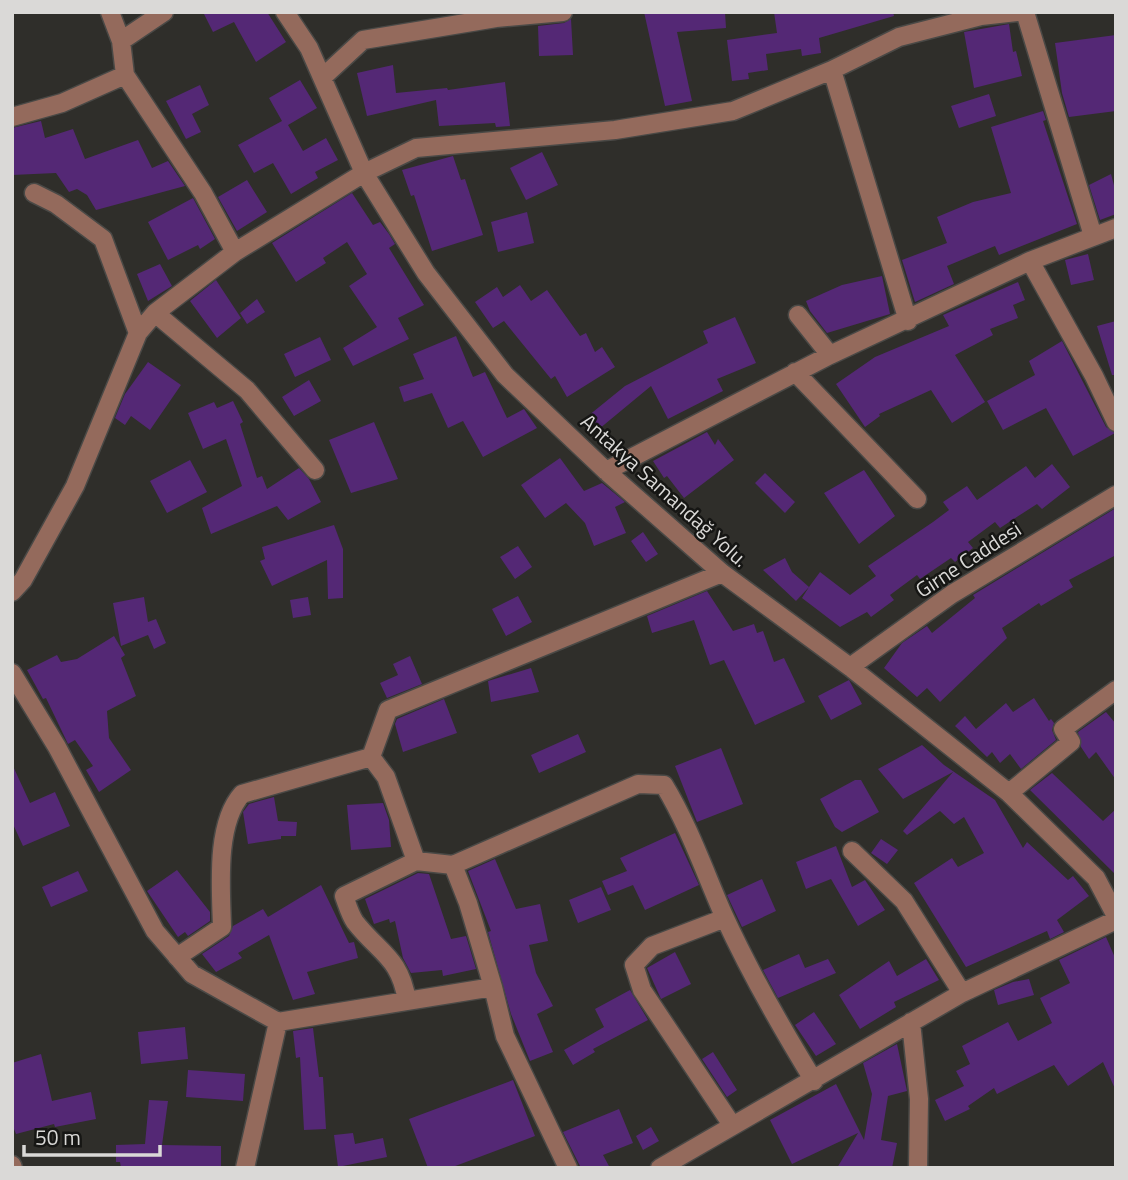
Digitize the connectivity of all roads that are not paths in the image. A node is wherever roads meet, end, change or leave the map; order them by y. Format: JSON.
{"nodes":[{"id":1,"x":110,"y":12,"type":"edge"},
{"id":2,"x":164,"y":12,"type":"edge"},
{"id":3,"x":285,"y":12,"type":"edge"},
{"id":4,"x":563,"y":12,"type":"edge"},
{"id":5,"x":1017,"y":12,"type":"edge"},
{"id":6,"x":1025,"y":12,"type":"edge"},
{"id":7,"x":121,"y":41,"type":"junction"},
{"id":8,"x":832,"y":71,"type":"junction"},
{"id":9,"x":125,"y":75,"type":"junction"},
{"id":10,"x":323,"y":77,"type":"junction"},
{"id":11,"x":12,"y":117,"type":"edge"},
{"id":12,"x":365,"y":173,"type":"junction"},
{"id":13,"x":34,"y":193,"type":"dead end"},
{"id":14,"x":1116,"y":228,"type":"edge"},
{"id":15,"x":1093,"y":236,"type":"junction"},
{"id":16,"x":235,"y":252,"type":"junction"},
{"id":17,"x":1030,"y":261,"type":"junction"},
{"id":18,"x":155,"y":313,"type":"junction"},
{"id":19,"x":798,"y":315,"type":"dead end"},
{"id":20,"x":908,"y":321,"type":"junction"},
{"id":21,"x":138,"y":333,"type":"junction"},
{"id":22,"x":830,"y":355,"type":"junction"},
{"id":23,"x":794,"y":372,"type":"junction"},
{"id":24,"x":1116,"y":422,"type":"edge"},
{"id":25,"x":315,"y":470,"type":"dead end"},
{"id":26,"x":607,"y":471,"type":"junction"},
{"id":27,"x":1116,"y":495,"type":"edge"},
{"id":28,"x":916,"y":499,"type":"dead end"},
{"id":29,"x":722,"y":573,"type":"junction"},
{"id":30,"x":12,"y":592,"type":"edge"},
{"id":31,"x":850,"y":667,"type":"junction"},
{"id":32,"x":12,"y":673,"type":"edge"},
{"id":33,"x":1114,"y":694,"type":"edge"},
{"id":34,"x":371,"y":757,"type":"junction"},
{"id":35,"x":1009,"y":793,"type":"junction"},
{"id":36,"x":852,"y":851,"type":"dead end"},
{"id":37,"x":416,"y":861,"type":"junction"},
{"id":38,"x":453,"y":865,"type":"junction"},
{"id":39,"x":725,"y":918,"type":"junction"},
{"id":40,"x":1116,"y":918,"type":"edge"},
{"id":41,"x":177,"y":957,"type":"junction"},
{"id":42,"x":493,"y":987,"type":"junction"},
{"id":43,"x":962,"y":993,"type":"junction"},
{"id":44,"x":407,"y":1001,"type":"junction"},
{"id":45,"x":278,"y":1022,"type":"junction"},
{"id":46,"x":911,"y":1022,"type":"junction"},
{"id":47,"x":814,"y":1081,"type":"junction"},
{"id":48,"x":732,"y":1125,"type":"junction"},
{"id":49,"x":245,"y":1168,"type":"edge"},
{"id":50,"x":568,"y":1168,"type":"edge"},
{"id":51,"x":660,"y":1168,"type":"edge"},
{"id":52,"x":918,"y":1168,"type":"edge"}],
"edges":[{"from":1,"to":7,"type":"street"},
{"from":2,"to":7,"type":"street"},
{"from":3,"to":10,"type":"street","name":"Antakya Samandağ Yolu."},
{"from":4,"to":10,"type":"street"},
{"from":5,"to":8,"type":"street"},
{"from":6,"to":15,"type":"street"},
{"from":7,"to":9,"type":"street"},
{"from":8,"to":12,"type":"street"},
{"from":8,"to":20,"type":"street"},
{"from":9,"to":11,"type":"street"},
{"from":9,"to":16,"type":"street"},
{"from":10,"to":12,"type":"street","name":"Antakya Samandağ Yolu."},
{"from":12,"to":16,"type":"street"},
{"from":12,"to":26,"type":"street","name":"Antakya Samandağ Yolu."},
{"from":13,"to":21,"type":"street"},
{"from":14,"to":15,"type":"street"},
{"from":15,"to":17,"type":"street"},
{"from":16,"to":18,"type":"street"},
{"from":17,"to":20,"type":"street"},
{"from":17,"to":24,"type":"street"},
{"from":18,"to":21,"type":"street"},
{"from":18,"to":25,"type":"street"},
{"from":19,"to":22,"type":"street"},
{"from":20,"to":22,"type":"street"},
{"from":21,"to":30,"type":"street"},
{"from":22,"to":23,"type":"street"},
{"from":23,"to":26,"type":"street"},
{"from":23,"to":28,"type":"street"},
{"from":26,"to":29,"type":"street","name":"Antakya Samandağ Yolu."},
{"from":27,"to":31,"type":"street","name":"Girne Caddesi"},
{"from":29,"to":31,"type":"street","name":"Antakya Samandağ Yolu."},
{"from":29,"to":34,"type":"street"},
{"from":31,"to":35,"type":"street","name":"Antakya Samandağ Yolu."},
{"from":32,"to":41,"type":"street"},
{"from":33,"to":35,"type":"street"},
{"from":34,"to":37,"type":"street"},
{"from":34,"to":41,"type":"street"},
{"from":35,"to":40,"type":"street","name":"Antakya Samandağ Yolu."},
{"from":36,"to":43,"type":"street"},
{"from":37,"to":38,"type":"street"},
{"from":37,"to":44,"type":"street"},
{"from":38,"to":39,"type":"street"},
{"from":38,"to":42,"type":"street"},
{"from":39,"to":47,"type":"street"},
{"from":39,"to":48,"type":"street"},
{"from":40,"to":43,"type":"street"},
{"from":41,"to":45,"type":"street"},
{"from":42,"to":44,"type":"street"},
{"from":42,"to":50,"type":"street"},
{"from":43,"to":46,"type":"street"},
{"from":44,"to":45,"type":"street"},
{"from":45,"to":49,"type":"street"},
{"from":46,"to":47,"type":"street"},
{"from":46,"to":52,"type":"street"},
{"from":47,"to":48,"type":"street"},
{"from":48,"to":51,"type":"street"}]}
